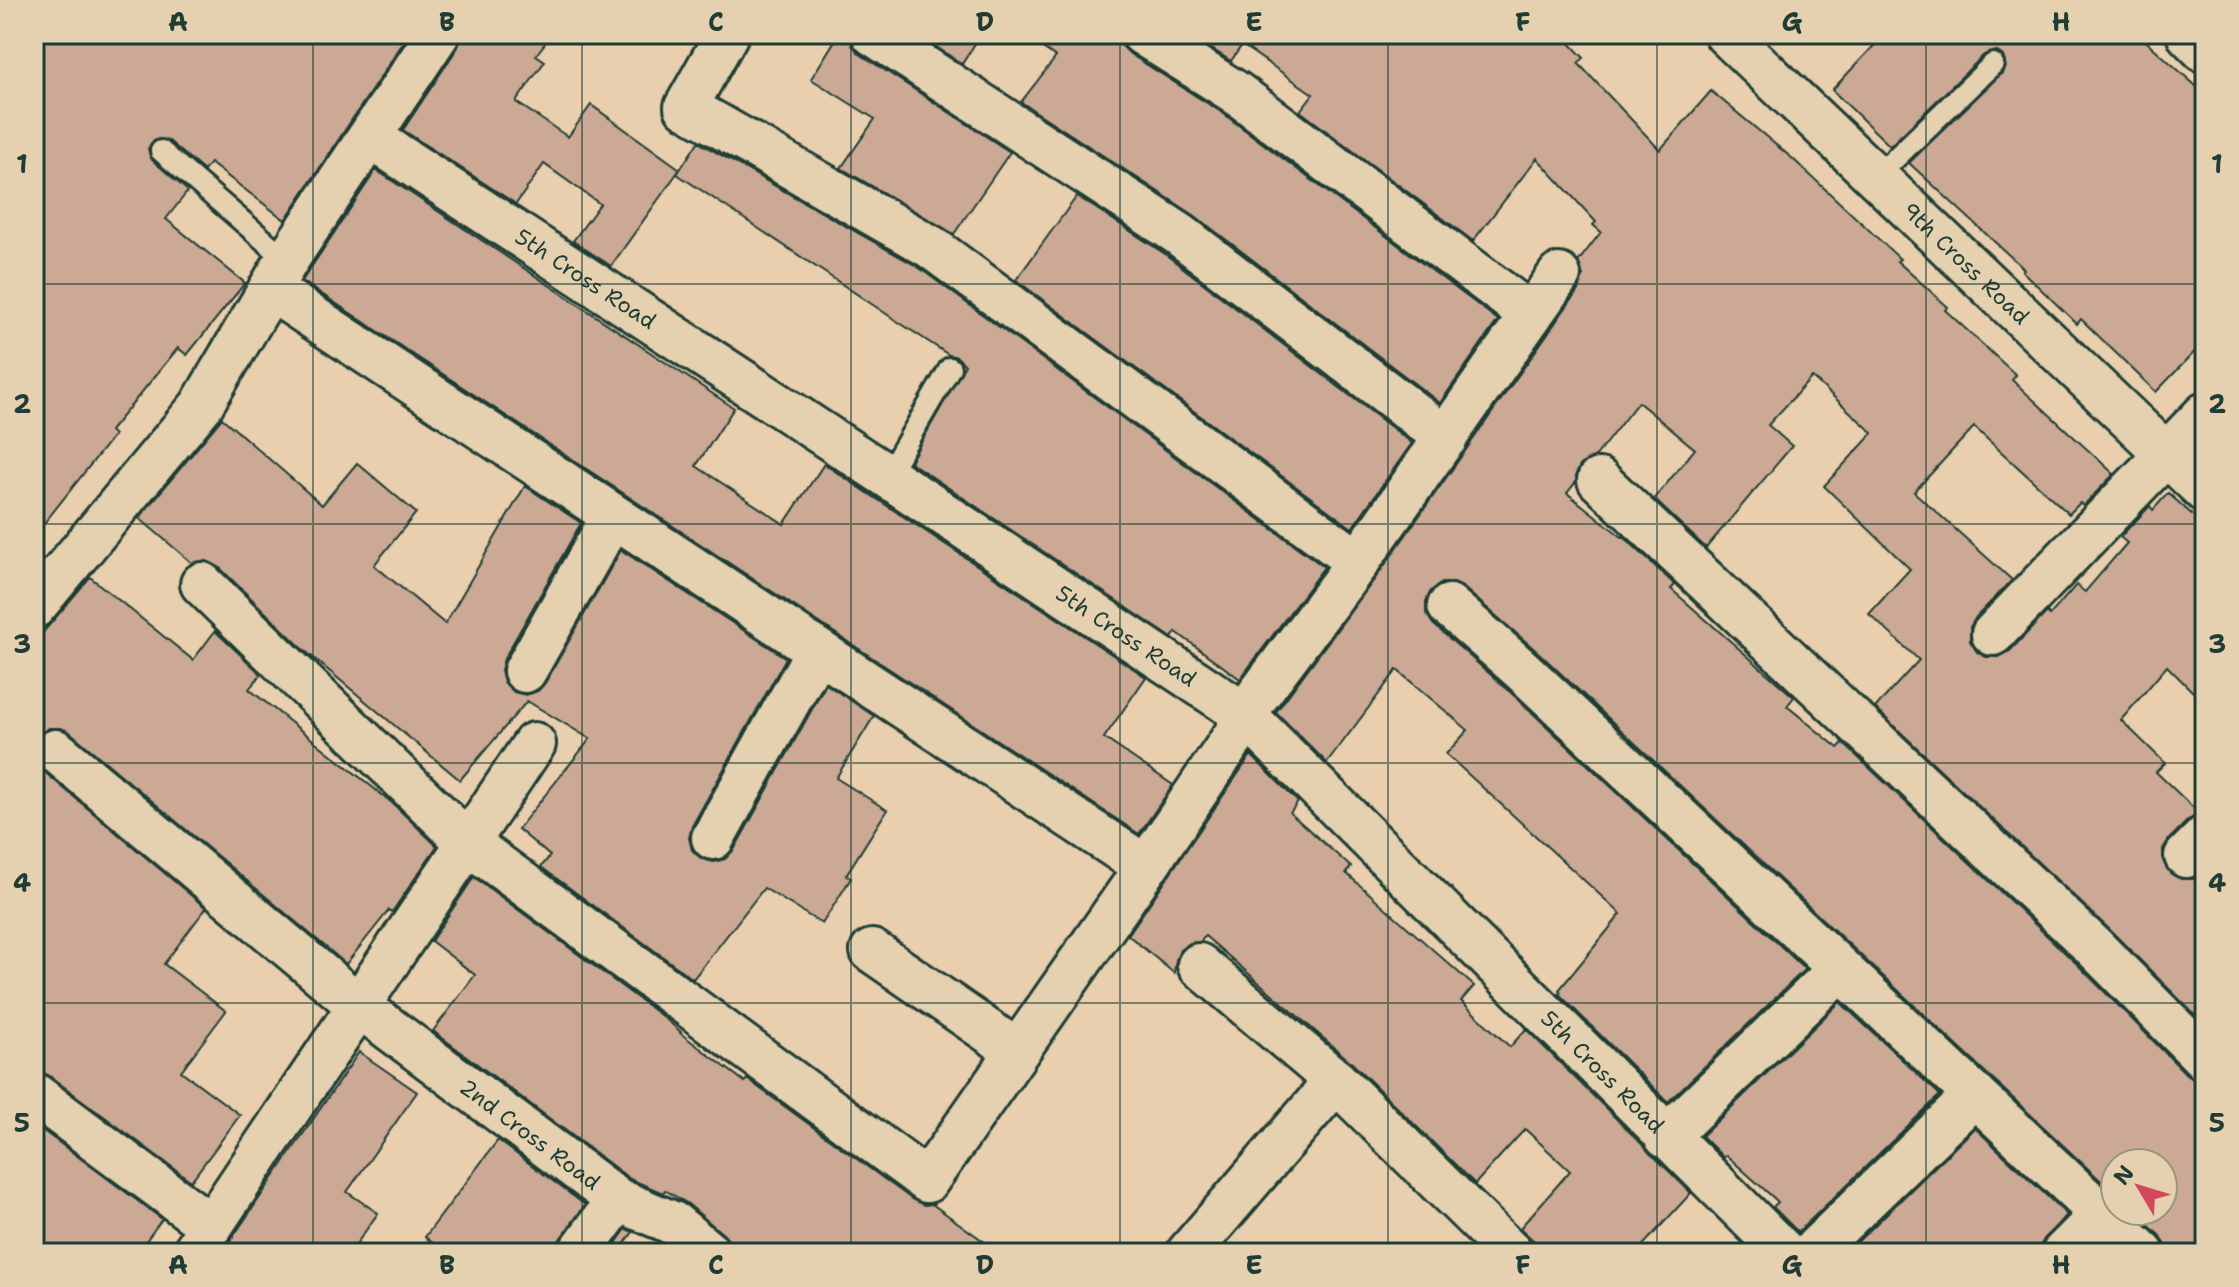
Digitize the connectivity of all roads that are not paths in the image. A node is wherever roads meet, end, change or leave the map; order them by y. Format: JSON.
{"nodes":[{"id":1,"x":438,"y":34,"type":"edge"},
{"id":2,"x":727,"y":34,"type":"edge"},
{"id":3,"x":873,"y":34,"type":"edge"},
{"id":4,"x":1143,"y":34,"type":"edge"},
{"id":5,"x":1726,"y":34,"type":"edge"},
{"id":6,"x":2189,"y":34,"type":"edge"},
{"id":7,"x":2205,"y":50,"type":"edge"},
{"id":8,"x":1993,"y":64,"type":"dead end"},
{"id":9,"x":370,"y":137,"type":"junction"},
{"id":10,"x":161,"y":151,"type":"dead end"},
{"id":11,"x":1877,"y":176,"type":"junction"},
{"id":12,"x":279,"y":274,"type":"junction"},
{"id":13,"x":1559,"y":275,"type":"dead end"},
{"id":14,"x":1531,"y":315,"type":"junction"},
{"id":15,"x":950,"y":368,"type":"dead end"},
{"id":16,"x":2205,"y":414,"type":"edge"},
{"id":17,"x":1446,"y":438,"type":"junction"},
{"id":18,"x":2166,"y":453,"type":"junction"},
{"id":19,"x":887,"y":476,"type":"junction"},
{"id":20,"x":1599,"y":480,"type":"dead end"},
{"id":21,"x":2205,"y":491,"type":"edge"},
{"id":22,"x":613,"y":516,"type":"junction"},
{"id":23,"x":1358,"y":562,"type":"junction"},
{"id":24,"x":202,"y":584,"type":"dead end"},
{"id":25,"x":34,"y":605,"type":"edge"},
{"id":26,"x":1449,"y":606,"type":"dead end"},
{"id":27,"x":1993,"y":634,"type":"dead end"},
{"id":28,"x":817,"y":651,"type":"junction"},
{"id":29,"x":525,"y":671,"type":"dead end"},
{"id":30,"x":1244,"y":714,"type":"junction"},
{"id":31,"x":534,"y":744,"type":"dead end"},
{"id":32,"x":56,"y":751,"type":"dead end"},
{"id":33,"x":713,"y":838,"type":"dead end"},
{"id":34,"x":468,"y":843,"type":"junction"},
{"id":35,"x":1146,"y":867,"type":"junction"},
{"id":36,"x":872,"y":951,"type":"dead end"},
{"id":37,"x":1199,"y":965,"type":"dead end"},
{"id":38,"x":1840,"y":969,"type":"junction"},
{"id":39,"x":359,"y":1006,"type":"junction"},
{"id":40,"x":1017,"y":1051,"type":"junction"},
{"id":41,"x":2205,"y":1059,"type":"edge"},
{"id":42,"x":1336,"y":1081,"type":"junction"},
{"id":43,"x":34,"y":1094,"type":"edge"},
{"id":44,"x":1975,"y":1095,"type":"junction"},
{"id":45,"x":1666,"y":1137,"type":"junction"},
{"id":46,"x":618,"y":1200,"type":"junction"},
{"id":47,"x":2099,"y":1211,"type":"edge"},
{"id":48,"x":2099,"y":1217,"type":"edge"},
{"id":49,"x":2116,"y":1227,"type":"edge"},
{"id":50,"x":202,"y":1240,"type":"edge"},
{"id":51,"x":579,"y":1253,"type":"edge"},
{"id":52,"x":709,"y":1253,"type":"edge"},
{"id":53,"x":1188,"y":1253,"type":"edge"},
{"id":54,"x":1511,"y":1253,"type":"edge"},
{"id":55,"x":1785,"y":1253,"type":"edge"},
{"id":56,"x":1811,"y":1253,"type":"edge"},
{"id":57,"x":2063,"y":1253,"type":"edge"},
{"id":58,"x":2143,"y":1253,"type":"edge"}],
"edges":[{"from":1,"to":9,"type":"street"},
{"from":2,"to":23,"type":"street"},
{"from":3,"to":17,"type":"street"},
{"from":4,"to":14,"type":"street"},
{"from":5,"to":11,"type":"street","name":"9th Cross Road"},
{"from":6,"to":7,"type":"street"},
{"from":8,"to":11,"type":"lane"},
{"from":9,"to":12,"type":"street"},
{"from":9,"to":19,"type":"street","name":"5th Cross Road"},
{"from":10,"to":12,"type":"lane"},
{"from":11,"to":18,"type":"street","name":"9th Cross Road"},
{"from":12,"to":22,"type":"street"},
{"from":12,"to":25,"type":"street"},
{"from":13,"to":14,"type":"street"},
{"from":14,"to":17,"type":"street"},
{"from":15,"to":19,"type":"lane"},
{"from":16,"to":18,"type":"street"},
{"from":17,"to":23,"type":"street"},
{"from":18,"to":21,"type":"street","name":"9th Cross Road"},
{"from":18,"to":27,"type":"street"},
{"from":19,"to":30,"type":"street","name":"5th Cross Road"},
{"from":20,"to":41,"type":"street"},
{"from":22,"to":28,"type":"street"},
{"from":22,"to":29,"type":"street"},
{"from":23,"to":30,"type":"street"},
{"from":24,"to":34,"type":"street"},
{"from":26,"to":38,"type":"street"},
{"from":28,"to":33,"type":"street"},
{"from":28,"to":35,"type":"street"},
{"from":30,"to":35,"type":"street"},
{"from":30,"to":45,"type":"street","name":"5th Cross Road"},
{"from":31,"to":34,"type":"street"},
{"from":32,"to":39,"type":"street","name":"2nd Cross Road"},
{"from":34,"to":39,"type":"street"},
{"from":34,"to":40,"type":"street"},
{"from":35,"to":40,"type":"street"},
{"from":36,"to":40,"type":"street"},
{"from":37,"to":42,"type":"street"},
{"from":38,"to":44,"type":"street"},
{"from":38,"to":45,"type":"street"},
{"from":39,"to":46,"type":"street","name":"2nd Cross Road"},
{"from":39,"to":50,"type":"street"},
{"from":42,"to":53,"type":"street"},
{"from":42,"to":54,"type":"street"},
{"from":43,"to":50,"type":"street"},
{"from":44,"to":47,"type":"street"},
{"from":44,"to":56,"type":"street"},
{"from":45,"to":55,"type":"street","name":"5th Cross Road"},
{"from":46,"to":51,"type":"street"},
{"from":46,"to":52,"type":"street","name":"2nd Cross Road"},
{"from":48,"to":57,"type":"street"},
{"from":49,"to":58,"type":"street"}]}
